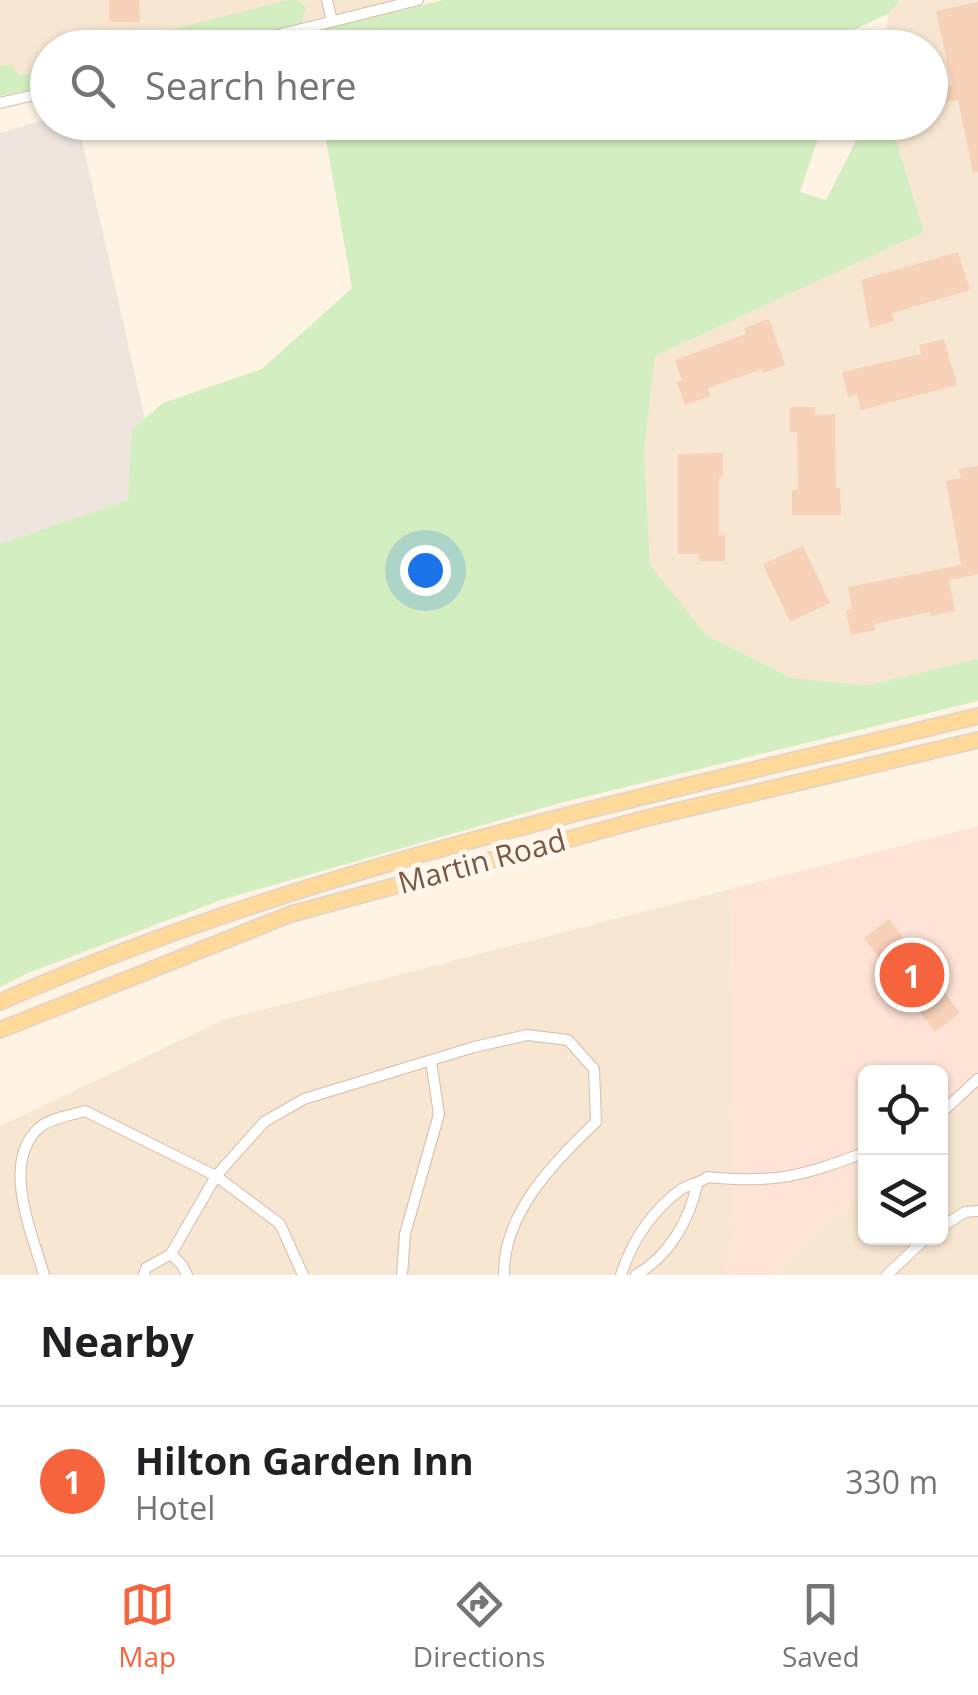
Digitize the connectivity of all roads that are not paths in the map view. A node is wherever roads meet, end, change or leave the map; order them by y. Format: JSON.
{"nodes":[{"id":1,"x":327,"y":0,"type":"edge"},
{"id":2,"x":418,"y":0,"type":"edge"},
{"id":3,"x":332,"y":21,"type":"junction"},
{"id":4,"x":297,"y":30,"type":"edge"},
{"id":5,"x":30,"y":96,"type":"edge"},
{"id":6,"x":0,"y":103,"type":"edge"},
{"id":7,"x":978,"y":716,"type":"edge"},
{"id":8,"x":978,"y":740,"type":"edge"},
{"id":9,"x":0,"y":1002,"type":"edge"},
{"id":10,"x":0,"y":1030,"type":"edge"},
{"id":11,"x":431,"y":1061,"type":"junction"},
{"id":12,"x":978,"y":1079,"type":"edge"},
{"id":13,"x":948,"y":1107,"type":"edge"},
{"id":14,"x":858,"y":1155,"type":"edge"},
{"id":15,"x":216,"y":1176,"type":"junction"},
{"id":16,"x":697,"y":1185,"type":"junction"},
{"id":17,"x":978,"y":1211,"type":"edge"},
{"id":18,"x":948,"y":1223,"type":"edge"},
{"id":19,"x":918,"y":1245,"type":"edge"},
{"id":20,"x":171,"y":1254,"type":"junction"},
{"id":21,"x":44,"y":1275,"type":"edge"},
{"id":22,"x":144,"y":1275,"type":"edge"},
{"id":23,"x":187,"y":1275,"type":"edge"},
{"id":24,"x":303,"y":1275,"type":"edge"},
{"id":25,"x":402,"y":1275,"type":"edge"},
{"id":26,"x":504,"y":1275,"type":"edge"},
{"id":27,"x":621,"y":1275,"type":"edge"},
{"id":28,"x":636,"y":1275,"type":"edge"},
{"id":29,"x":886,"y":1275,"type":"edge"}],
"edges":[{"from":1,"to":3,"type":"street"},
{"from":2,"to":3,"type":"street"},
{"from":3,"to":4,"type":"street"},
{"from":5,"to":6,"type":"street"},
{"from":7,"to":9,"type":"main road","name":"Martin Road"},
{"from":8,"to":10,"type":"main road","name":"Martin Road"},
{"from":11,"to":15,"type":"street"},
{"from":11,"to":25,"type":"street"},
{"from":11,"to":26,"type":"street"},
{"from":12,"to":13,"type":"street"},
{"from":14,"to":16,"type":"street"},
{"from":15,"to":20,"type":"street"},
{"from":15,"to":21,"type":"street"},
{"from":15,"to":24,"type":"street"},
{"from":16,"to":27,"type":"street"},
{"from":16,"to":28,"type":"street"},
{"from":17,"to":18,"type":"street"},
{"from":19,"to":29,"type":"street"},
{"from":20,"to":22,"type":"street"},
{"from":20,"to":23,"type":"street"}]}
